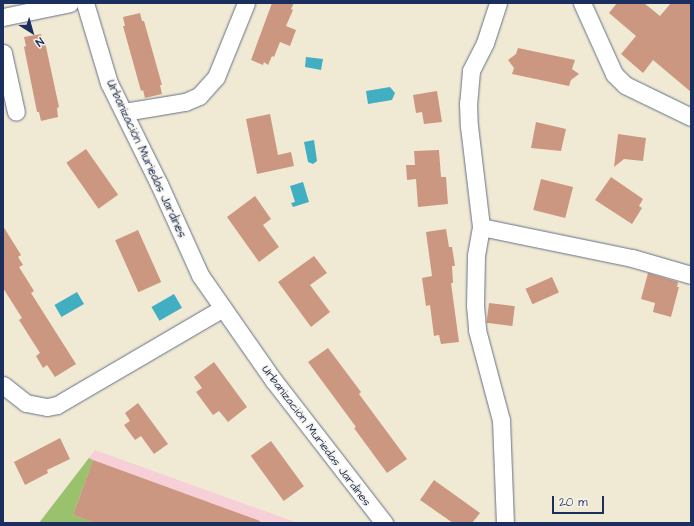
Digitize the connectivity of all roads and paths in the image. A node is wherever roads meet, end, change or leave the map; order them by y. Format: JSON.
{"nodes":[{"id":1,"x":70,"y":3,"type":"edge"},
{"id":2,"x":85,"y":3,"type":"edge"},
{"id":3,"x":246,"y":3,"type":"edge"},
{"id":4,"x":498,"y":3,"type":"edge"},
{"id":5,"x":582,"y":3,"type":"edge"},
{"id":6,"x":3,"y":17,"type":"edge"},
{"id":7,"x":3,"y":52,"type":"edge"},
{"id":8,"x":16,"y":112,"type":"dead end"},
{"id":9,"x":124,"y":112,"type":"junction"},
{"id":10,"x":691,"y":117,"type":"edge"},
{"id":11,"x":481,"y":227,"type":"junction"},
{"id":12,"x":691,"y":275,"type":"edge"},
{"id":13,"x":223,"y":308,"type":"junction"},
{"id":14,"x":3,"y":385,"type":"edge"},
{"id":15,"x":384,"y":523,"type":"edge"},
{"id":16,"x":505,"y":523,"type":"edge"}],
"edges":[{"from":1,"to":6,"type":"street"},
{"from":2,"to":9,"type":"street","name":"Urbanización Muriedas Jardines"},
{"from":3,"to":9,"type":"street"},
{"from":4,"to":11,"type":"street"},
{"from":5,"to":10,"type":"street"},
{"from":7,"to":8,"type":"street"},
{"from":9,"to":13,"type":"street","name":"Urbanización Muriedas Jardines"},
{"from":11,"to":12,"type":"street"},
{"from":11,"to":16,"type":"street"},
{"from":13,"to":14,"type":"street"},
{"from":13,"to":15,"type":"street","name":"Urbanización Muriedas Jardines"}]}
